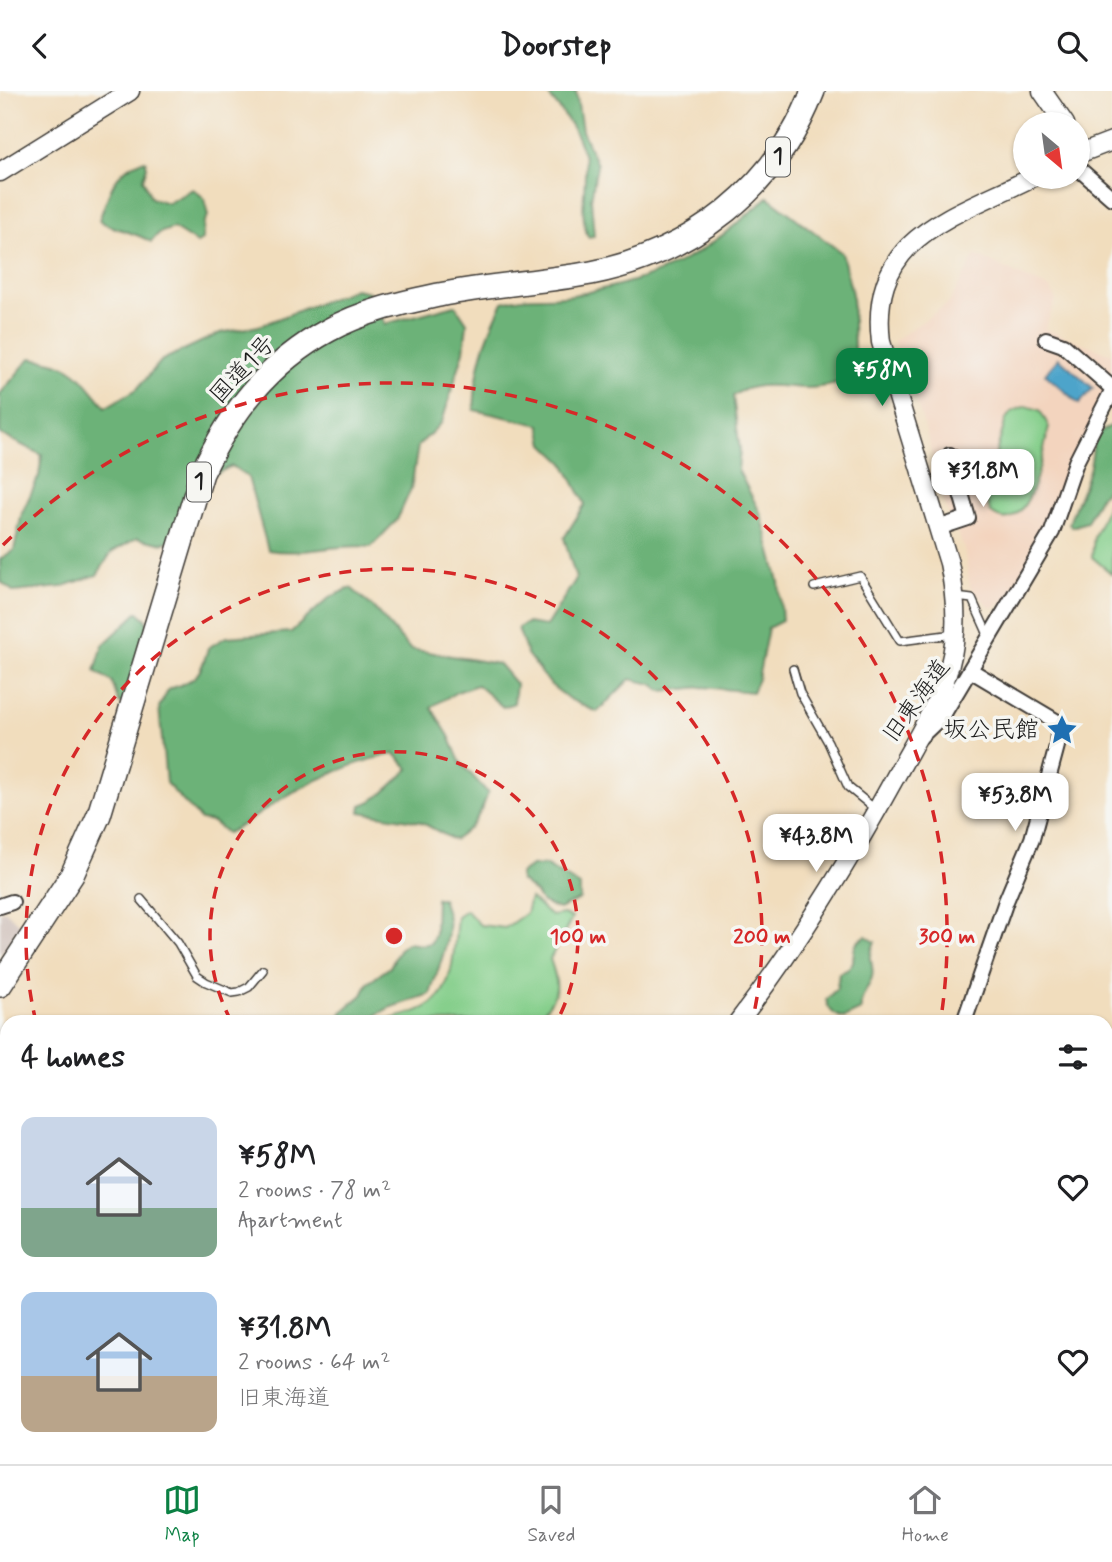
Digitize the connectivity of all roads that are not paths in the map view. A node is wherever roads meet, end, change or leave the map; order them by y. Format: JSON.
{"nodes":[{"id":1,"x":130,"y":91,"type":"edge"},
{"id":2,"x":813,"y":91,"type":"edge"},
{"id":3,"x":1042,"y":91,"type":"edge"},
{"id":4,"x":1057,"y":112,"type":"edge"},
{"id":5,"x":1112,"y":141,"type":"edge"},
{"id":6,"x":1090,"y":150,"type":"edge"},
{"id":7,"x":1090,"y":169,"type":"edge"},
{"id":8,"x":0,"y":172,"type":"edge"},
{"id":9,"x":1013,"y":187,"type":"edge"},
{"id":10,"x":1112,"y":198,"type":"edge"},
{"id":11,"x":1046,"y":339,"type":"dead end"},
{"id":12,"x":1112,"y":390,"type":"edge"},
{"id":13,"x":950,"y":455,"type":"dead end"},
{"id":14,"x":939,"y":528,"type":"junction"},
{"id":15,"x":814,"y":587,"type":"dead end"},
{"id":16,"x":956,"y":597,"type":"junction"},
{"id":17,"x":955,"y":634,"type":"junction"},
{"id":18,"x":989,"y":637,"type":"junction"},
{"id":19,"x":793,"y":669,"type":"dead end"},
{"id":20,"x":970,"y":670,"type":"junction"},
{"id":21,"x":916,"y":740,"type":"junction"},
{"id":22,"x":877,"y":810,"type":"junction"},
{"id":23,"x":141,"y":899,"type":"dead end"},
{"id":24,"x":263,"y":970,"type":"dead end"},
{"id":25,"x":0,"y":985,"type":"edge"},
{"id":26,"x":743,"y":1015,"type":"edge"},
{"id":27,"x":966,"y":1015,"type":"edge"}],
"edges":[{"from":1,"to":8,"type":"street"},
{"from":2,"to":25,"type":"highway","name":"国道1号","number":"1"},
{"from":3,"to":4,"type":"street"},
{"from":5,"to":6,"type":"street"},
{"from":7,"to":10,"type":"street"},
{"from":9,"to":14,"type":"street"},
{"from":11,"to":12,"type":"street"},
{"from":12,"to":18,"type":"street","name":"旧東海道"},
{"from":13,"to":14,"type":"street"},
{"from":14,"to":16,"type":"street"},
{"from":15,"to":17,"type":"lane"},
{"from":16,"to":17,"type":"street"},
{"from":16,"to":18,"type":"lane"},
{"from":17,"to":21,"type":"street"},
{"from":18,"to":20,"type":"street","name":"旧東海道"},
{"from":19,"to":22,"type":"lane"},
{"from":20,"to":21,"type":"street","name":"旧東海道"},
{"from":20,"to":27,"type":"street"},
{"from":21,"to":22,"type":"street","name":"旧東海道"},
{"from":22,"to":26,"type":"street","name":"旧東海道"},
{"from":23,"to":24,"type":"lane"}]}
